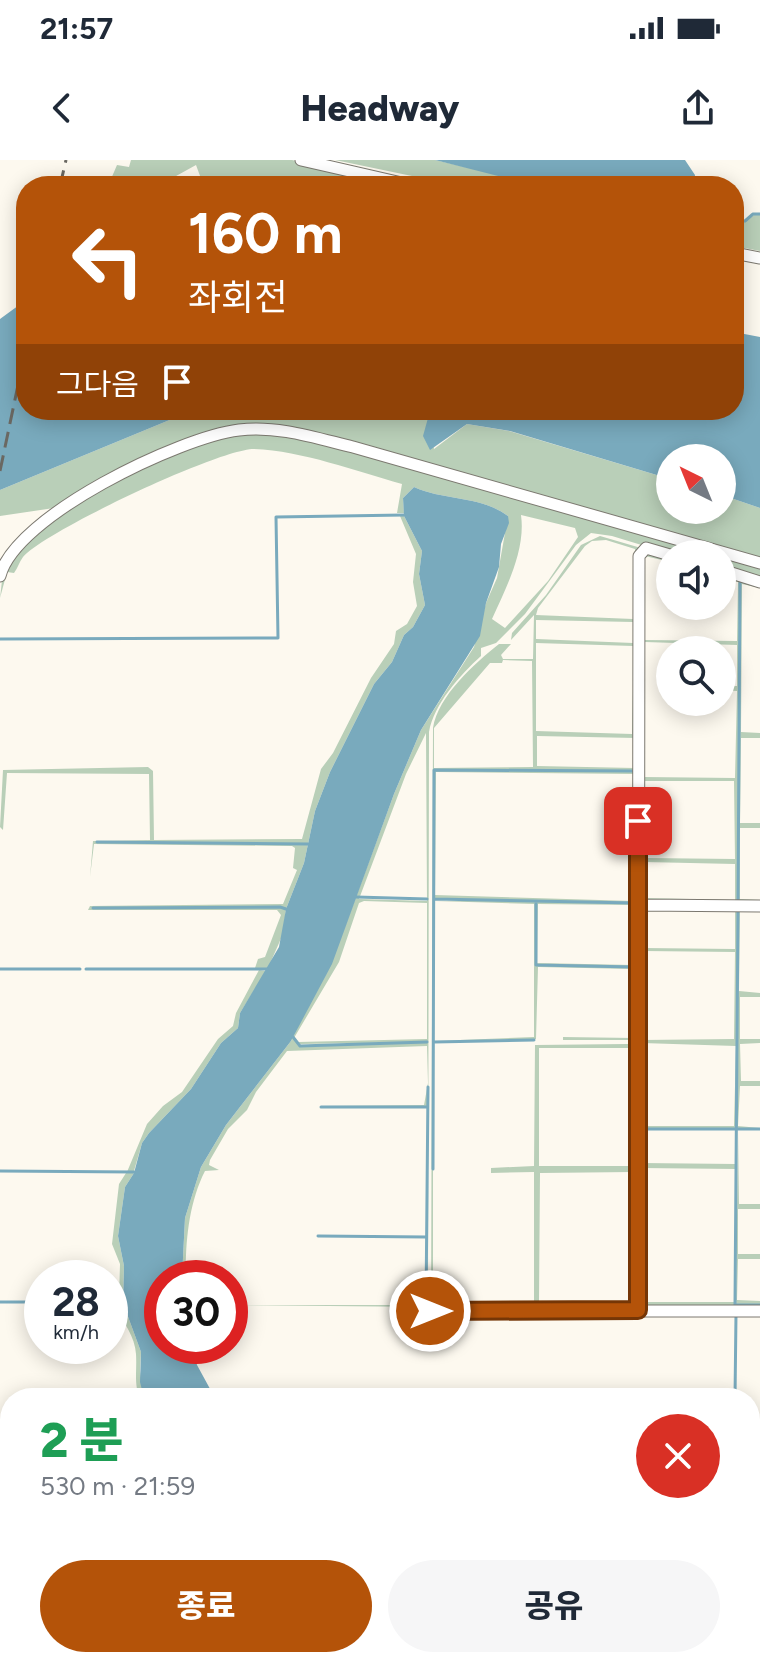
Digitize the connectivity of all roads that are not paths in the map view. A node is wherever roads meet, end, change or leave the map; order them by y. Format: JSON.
{"nodes":[{"id":1,"x":301,"y":160,"type":"edge"},
{"id":2,"x":371,"y":176,"type":"edge"},
{"id":3,"x":656,"y":551,"type":"edge"},
{"id":4,"x":760,"y":563,"type":"edge"},
{"id":5,"x":736,"y":574,"type":"edge"},
{"id":6,"x":0,"y":576,"type":"edge"},
{"id":7,"x":760,"y":582,"type":"edge"},
{"id":8,"x":639,"y":905,"type":"junction"},
{"id":9,"x":760,"y":906,"type":"edge"},
{"id":10,"x":638,"y":1310,"type":"junction"},
{"id":11,"x":430,"y":1311,"type":"dead end"},
{"id":12,"x":760,"y":1311,"type":"edge"}],
"edges":[{"from":1,"to":2,"type":"street"},
{"from":3,"to":8,"type":"street"},
{"from":4,"to":6,"type":"street"},
{"from":5,"to":7,"type":"street"},
{"from":8,"to":9,"type":"street"},
{"from":8,"to":10,"type":"street"},
{"from":10,"to":11,"type":"street"},
{"from":10,"to":12,"type":"street"}]}
